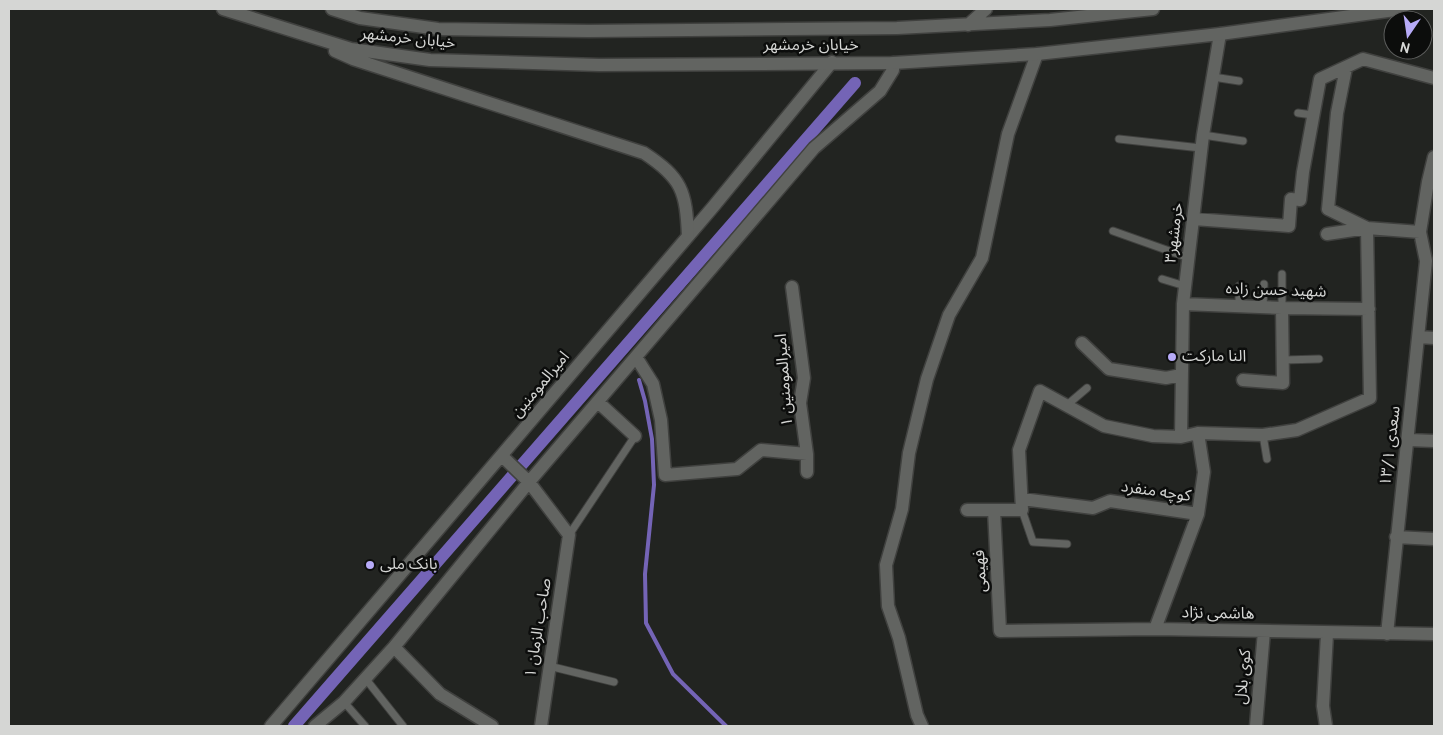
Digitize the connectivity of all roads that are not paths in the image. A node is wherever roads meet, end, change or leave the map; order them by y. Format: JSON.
{"nodes":[{"id":1,"x":223,"y":9,"type":"edge"},
{"id":2,"x":332,"y":9,"type":"edge"},
{"id":3,"x":986,"y":9,"type":"edge"},
{"id":4,"x":1153,"y":9,"type":"edge"},
{"id":5,"x":1402,"y":9,"type":"edge"},
{"id":6,"x":1123,"y":10,"type":"edge"},
{"id":7,"x":968,"y":25,"type":"junction"},
{"id":8,"x":290,"y":30,"type":"junction"},
{"id":9,"x":1220,"y":34,"type":"junction"},
{"id":10,"x":1037,"y":54,"type":"junction"},
{"id":11,"x":832,"y":62,"type":"junction"},
{"id":12,"x":892,"y":63,"type":"junction"},
{"id":13,"x":1346,"y":68,"type":"junction"},
{"id":14,"x":1213,"y":77,"type":"junction"},
{"id":15,"x":1434,"y":78,"type":"edge"},
{"id":16,"x":1239,"y":82,"type":"dead end"},
{"id":17,"x":1298,"y":113,"type":"dead end"},
{"id":18,"x":1313,"y":115,"type":"junction"},
{"id":19,"x":1203,"y":135,"type":"junction"},
{"id":20,"x":1119,"y":139,"type":"dead end"},
{"id":21,"x":1243,"y":141,"type":"dead end"},
{"id":22,"x":1201,"y":148,"type":"junction"},
{"id":23,"x":1434,"y":157,"type":"edge"},
{"id":24,"x":1431,"y":179,"type":"edge"},
{"id":25,"x":1194,"y":219,"type":"junction"},
{"id":26,"x":1367,"y":228,"type":"junction"},
{"id":27,"x":1113,"y":231,"type":"dead end"},
{"id":28,"x":1420,"y":232,"type":"junction"},
{"id":29,"x":1327,"y":234,"type":"dead end"},
{"id":30,"x":688,"y":236,"type":"junction"},
{"id":31,"x":1189,"y":258,"type":"junction"},
{"id":32,"x":1430,"y":264,"type":"edge"},
{"id":33,"x":1282,"y":274,"type":"dead end"},
{"id":34,"x":1162,"y":280,"type":"dead end"},
{"id":35,"x":1264,"y":284,"type":"dead end"},
{"id":36,"x":1185,"y":286,"type":"junction"},
{"id":37,"x":1239,"y":286,"type":"dead end"},
{"id":38,"x":792,"y":287,"type":"dead end"},
{"id":39,"x":1183,"y":304,"type":"junction"},
{"id":40,"x":1239,"y":306,"type":"junction"},
{"id":41,"x":1263,"y":308,"type":"junction"},
{"id":42,"x":1282,"y":308,"type":"junction"},
{"id":43,"x":1369,"y":309,"type":"junction"},
{"id":44,"x":1419,"y":337,"type":"junction"},
{"id":45,"x":1434,"y":338,"type":"edge"},
{"id":46,"x":1082,"y":343,"type":"dead end"},
{"id":47,"x":636,"y":357,"type":"junction"},
{"id":48,"x":1319,"y":359,"type":"dead end"},
{"id":49,"x":1284,"y":360,"type":"junction"},
{"id":50,"x":1181,"y":375,"type":"junction"},
{"id":51,"x":1243,"y":380,"type":"dead end"},
{"id":52,"x":1087,"y":388,"type":"dead end"},
{"id":53,"x":598,"y":402,"type":"junction"},
{"id":54,"x":1067,"y":405,"type":"junction"},
{"id":55,"x":1198,"y":434,"type":"junction"},
{"id":56,"x":1263,"y":435,"type":"junction"},
{"id":57,"x":635,"y":436,"type":"joint"},
{"id":58,"x":1181,"y":437,"type":"junction"},
{"id":59,"x":1409,"y":440,"type":"junction"},
{"id":60,"x":1434,"y":441,"type":"edge"},
{"id":61,"x":807,"y":454,"type":"junction"},
{"id":62,"x":502,"y":456,"type":"junction"},
{"id":63,"x":1267,"y":458,"type":"dead end"},
{"id":64,"x":807,"y":472,"type":"dead end"},
{"id":65,"x":529,"y":482,"type":"junction"},
{"id":66,"x":1022,"y":505,"type":"junction"},
{"id":67,"x":967,"y":510,"type":"dead end"},
{"id":68,"x":994,"y":510,"type":"junction"},
{"id":69,"x":1198,"y":514,"type":"junction"},
{"id":70,"x":569,"y":535,"type":"junction"},
{"id":71,"x":1396,"y":537,"type":"junction"},
{"id":72,"x":1434,"y":539,"type":"edge"},
{"id":73,"x":1067,"y":544,"type":"dead end"},
{"id":74,"x":1155,"y":629,"type":"junction"},
{"id":75,"x":1000,"y":631,"type":"joint"},
{"id":76,"x":1264,"y":631,"type":"junction"},
{"id":77,"x":1327,"y":634,"type":"junction"},
{"id":78,"x":1387,"y":634,"type":"junction"},
{"id":79,"x":1434,"y":634,"type":"edge"},
{"id":80,"x":394,"y":647,"type":"junction"},
{"id":81,"x":548,"y":666,"type":"junction"},
{"id":82,"x":365,"y":678,"type":"junction"},
{"id":83,"x":614,"y":682,"type":"dead end"},
{"id":84,"x":344,"y":702,"type":"junction"},
{"id":85,"x":271,"y":726,"type":"edge"},
{"id":86,"x":315,"y":726,"type":"edge"},
{"id":87,"x":365,"y":726,"type":"edge"},
{"id":88,"x":403,"y":726,"type":"edge"},
{"id":89,"x":492,"y":726,"type":"edge"},
{"id":90,"x":541,"y":726,"type":"edge"},
{"id":91,"x":922,"y":726,"type":"edge"},
{"id":92,"x":1256,"y":726,"type":"edge"},
{"id":93,"x":1326,"y":726,"type":"edge"}],
"edges":[{"from":1,"to":8,"type":"street","name":"خیابان خرمشهر"},
{"from":2,"to":7,"type":"street","name":"خیابان خرمشهر"},
{"from":3,"to":7,"type":"street"},
{"from":4,"to":6,"type":"street","name":"خیابان خرمشهر"},
{"from":5,"to":9,"type":"street","name":"خیابان خرمشهر"},
{"from":6,"to":7,"type":"street","name":"خیابان خرمشهر"},
{"from":8,"to":11,"type":"street","name":"خیابان خرمشهر"},
{"from":8,"to":30,"type":"street"},
{"from":9,"to":10,"type":"street","name":"خیابان خرمشهر"},
{"from":9,"to":14,"type":"street","name":"خرمشهر۳"},
{"from":10,"to":12,"type":"street","name":"خیابان خرمشهر"},
{"from":10,"to":91,"type":"street"},
{"from":11,"to":12,"type":"street","name":"خیابان خرمشهر"},
{"from":11,"to":30,"type":"street","name":"امیرالمومنین"},
{"from":12,"to":47,"type":"street"},
{"from":13,"to":15,"type":"street"},
{"from":13,"to":18,"type":"street"},
{"from":13,"to":26,"type":"street"},
{"from":14,"to":16,"type":"lane"},
{"from":14,"to":19,"type":"street","name":"خرمشهر۳"},
{"from":17,"to":18,"type":"lane"},
{"from":18,"to":25,"type":"street"},
{"from":19,"to":21,"type":"lane"},
{"from":19,"to":22,"type":"street","name":"خرمشهر۳"},
{"from":20,"to":22,"type":"lane"},
{"from":22,"to":25,"type":"street","name":"خرمشهر۳"},
{"from":23,"to":24,"type":"street"},
{"from":24,"to":28,"type":"street"},
{"from":25,"to":31,"type":"street","name":"خرمشهر۳"},
{"from":26,"to":28,"type":"street"},
{"from":26,"to":29,"type":"street"},
{"from":26,"to":43,"type":"street"},
{"from":27,"to":31,"type":"lane"},
{"from":28,"to":32,"type":"street","name":"سعدی ۱۳/۱"},
{"from":30,"to":62,"type":"street","name":"امیرالمومنین"},
{"from":31,"to":36,"type":"street","name":"خرمشهر۳"},
{"from":32,"to":44,"type":"street","name":"سعدی ۱۳/۱"},
{"from":33,"to":42,"type":"lane"},
{"from":34,"to":36,"type":"lane"},
{"from":35,"to":41,"type":"lane"},
{"from":36,"to":39,"type":"street","name":"خرمشهر۳"},
{"from":37,"to":40,"type":"lane"},
{"from":38,"to":61,"type":"street","name":"امیرالمومنین ۱"},
{"from":39,"to":40,"type":"street","name":"شهید حسن زاده"},
{"from":39,"to":50,"type":"street","name":"خرمشهر۳"},
{"from":40,"to":41,"type":"street","name":"شهید حسن زاده"},
{"from":41,"to":42,"type":"street","name":"شهید حسن زاده"},
{"from":42,"to":43,"type":"street","name":"شهید حسن زاده"},
{"from":42,"to":49,"type":"street"},
{"from":43,"to":56,"type":"street"},
{"from":44,"to":45,"type":"street"},
{"from":44,"to":59,"type":"street","name":"سعدی ۱۳/۱"},
{"from":46,"to":50,"type":"street"},
{"from":47,"to":53,"type":"street"},
{"from":47,"to":61,"type":"street"},
{"from":48,"to":49,"type":"lane"},
{"from":49,"to":51,"type":"street"},
{"from":50,"to":58,"type":"street","name":"خرمشهر۳"},
{"from":52,"to":54,"type":"lane"},
{"from":53,"to":57,"type":"street"},
{"from":53,"to":65,"type":"street"},
{"from":54,"to":58,"type":"street"},
{"from":54,"to":66,"type":"street"},
{"from":55,"to":56,"type":"street"},
{"from":55,"to":58,"type":"street"},
{"from":55,"to":69,"type":"street"},
{"from":56,"to":63,"type":"lane"},
{"from":57,"to":70,"type":"lane"},
{"from":59,"to":60,"type":"street"},
{"from":59,"to":71,"type":"street","name":"سعدی ۱۳/۱"},
{"from":61,"to":64,"type":"street","name":"امیرالمومنین ۱"},
{"from":62,"to":65,"type":"street"},
{"from":62,"to":85,"type":"street","name":"امیرالمومنین"},
{"from":65,"to":70,"type":"street"},
{"from":65,"to":80,"type":"street"},
{"from":66,"to":68,"type":"street","name":"کوچه منفرد"},
{"from":66,"to":69,"type":"street","name":"کوچه منفرد"},
{"from":66,"to":73,"type":"lane"},
{"from":67,"to":68,"type":"street","name":"کوچه منفرد"},
{"from":68,"to":75,"type":"street","name":"فهیمی"},
{"from":69,"to":74,"type":"street"},
{"from":70,"to":81,"type":"street","name":"صاحب الزمان ۱"},
{"from":71,"to":72,"type":"street"},
{"from":71,"to":78,"type":"street","name":"سعدی ۱۳/۱"},
{"from":74,"to":75,"type":"street","name":"هاشمی نژاد"},
{"from":74,"to":76,"type":"street","name":"هاشمی نژاد"},
{"from":76,"to":77,"type":"street","name":"هاشمی نژاد"},
{"from":76,"to":92,"type":"street","name":"کوی بلال"},
{"from":77,"to":78,"type":"street","name":"هاشمی نژاد"},
{"from":77,"to":93,"type":"street"},
{"from":78,"to":79,"type":"street","name":"هاشمی نژاد"},
{"from":80,"to":82,"type":"street"},
{"from":80,"to":89,"type":"street"},
{"from":81,"to":83,"type":"lane"},
{"from":81,"to":90,"type":"street","name":"صاحب الزمان ۱"},
{"from":82,"to":84,"type":"street"},
{"from":82,"to":88,"type":"lane"},
{"from":84,"to":86,"type":"street"},
{"from":84,"to":87,"type":"lane"}]}
